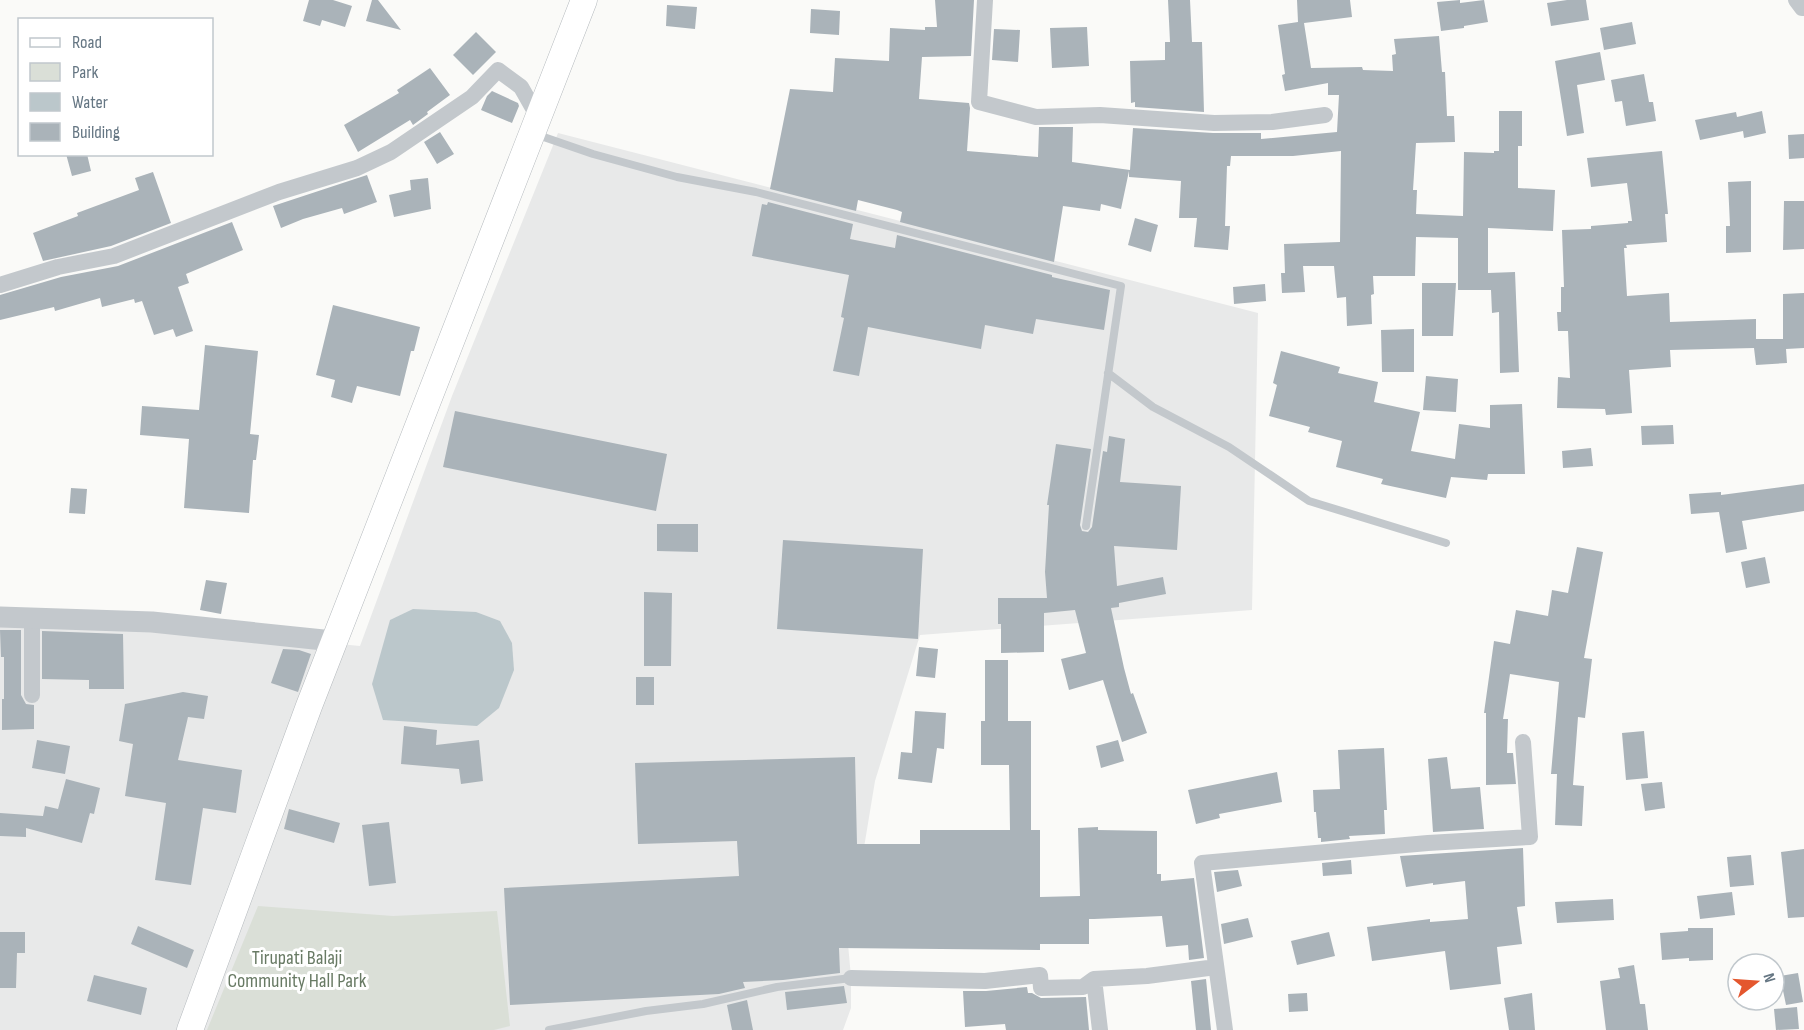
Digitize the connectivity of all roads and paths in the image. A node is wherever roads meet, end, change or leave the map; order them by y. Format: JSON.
{"nodes":[{"id":1,"x":584,"y":0,"type":"edge"},
{"id":2,"x":985,"y":0,"type":"edge"},
{"id":3,"x":1796,"y":0,"type":"edge"},
{"id":4,"x":1804,"y":8,"type":"edge"},
{"id":5,"x":1325,"y":116,"type":"dead end"},
{"id":6,"x":535,"y":125,"type":"junction"},
{"id":7,"x":0,"y":285,"type":"edge"},
{"id":8,"x":1108,"y":373,"type":"junction"},
{"id":9,"x":1086,"y":526,"type":"dead end"},
{"id":10,"x":1446,"y":543,"type":"dead end"},
{"id":11,"x":0,"y":617,"type":"edge"},
{"id":12,"x":32,"y":618,"type":"junction"},
{"id":13,"x":333,"y":641,"type":"junction"},
{"id":14,"x":32,"y":695,"type":"dead end"},
{"id":15,"x":1523,"y":742,"type":"dead end"},
{"id":16,"x":1215,"y":967,"type":"junction"},
{"id":17,"x":851,"y":978,"type":"joint"},
{"id":18,"x":1094,"y":980,"type":"junction"},
{"id":19,"x":190,"y":1030,"type":"edge"},
{"id":20,"x":549,"y":1030,"type":"edge"},
{"id":21,"x":1100,"y":1030,"type":"edge"},
{"id":22,"x":1225,"y":1030,"type":"edge"}],
"edges":[{"from":1,"to":6,"type":"main road"},
{"from":2,"to":5,"type":"street"},
{"from":3,"to":4,"type":"street"},
{"from":6,"to":7,"type":"street"},
{"from":6,"to":8,"type":"lane"},
{"from":6,"to":13,"type":"main road"},
{"from":8,"to":9,"type":"lane"},
{"from":8,"to":10,"type":"lane"},
{"from":11,"to":12,"type":"street"},
{"from":12,"to":13,"type":"street"},
{"from":12,"to":14,"type":"street"},
{"from":13,"to":19,"type":"main road"},
{"from":15,"to":16,"type":"street"},
{"from":16,"to":18,"type":"street"},
{"from":16,"to":22,"type":"street"},
{"from":17,"to":18,"type":"street"},
{"from":17,"to":20,"type":"lane"},
{"from":18,"to":21,"type":"street"}]}
